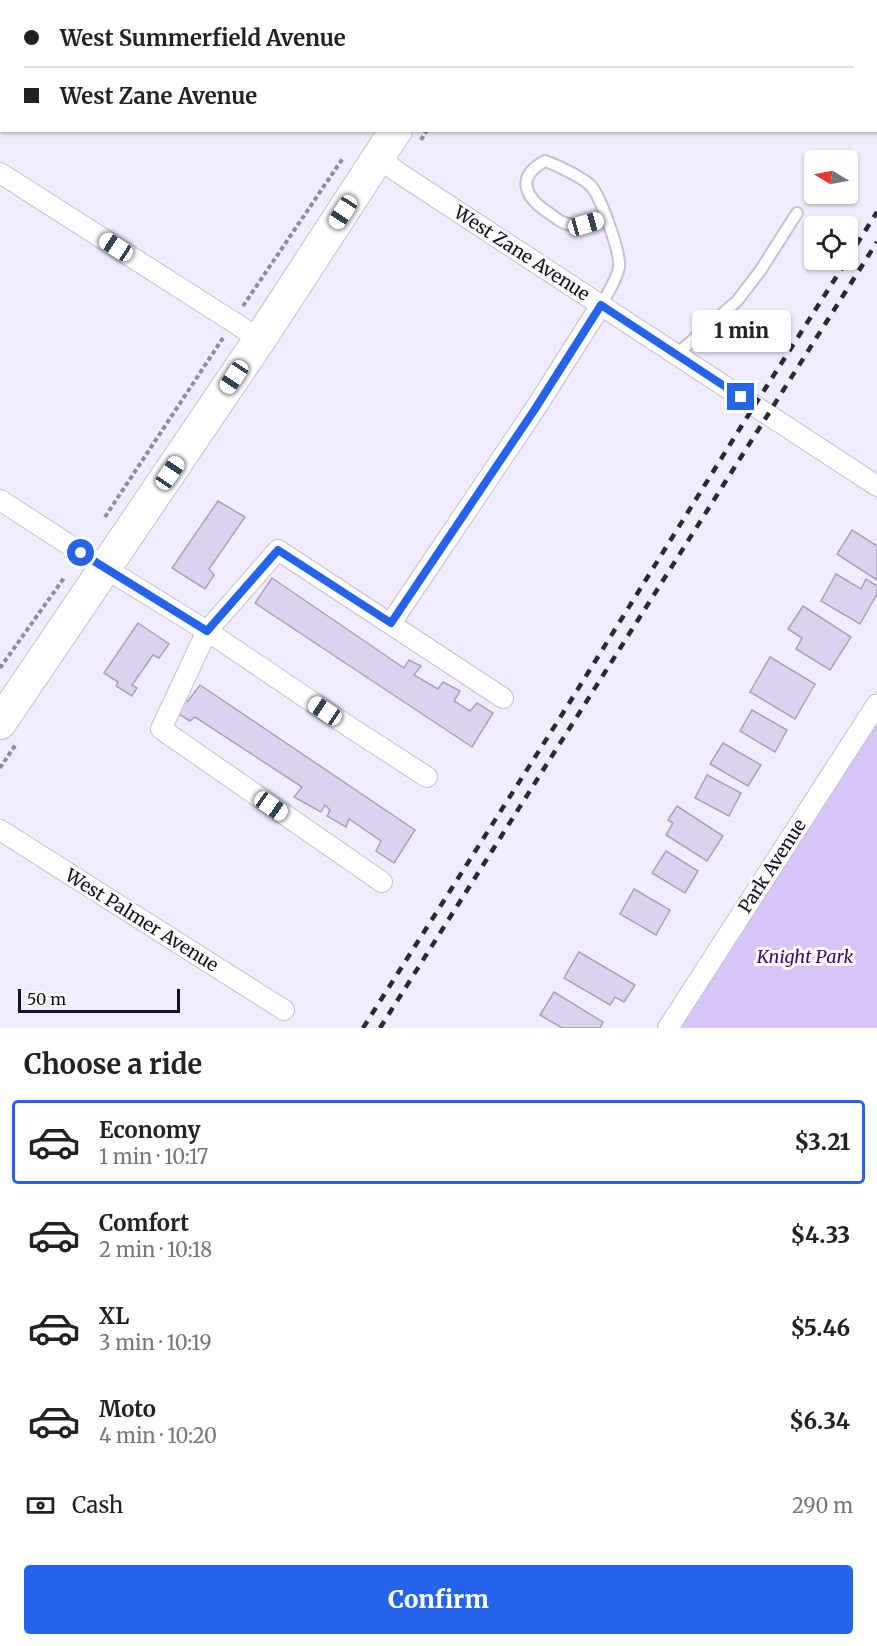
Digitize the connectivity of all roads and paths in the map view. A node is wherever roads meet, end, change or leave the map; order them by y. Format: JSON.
{"nodes":[{"id":1,"x":393,"y":132,"type":"edge"},
{"id":2,"x":364,"y":154,"type":"junction"},
{"id":3,"x":0,"y":173,"type":"edge"},
{"id":4,"x":797,"y":213,"type":"dead end"},
{"id":5,"x":605,"y":218,"type":"junction"},
{"id":6,"x":601,"y":305,"type":"junction"},
{"id":7,"x":233,"y":322,"type":"junction"},
{"id":8,"x":260,"y":339,"type":"junction"},
{"id":9,"x":677,"y":354,"type":"junction"},
{"id":10,"x":877,"y":486,"type":"edge"},
{"id":11,"x":0,"y":500,"type":"edge"},
{"id":12,"x":93,"y":561,"type":"junction"},
{"id":13,"x":391,"y":623,"type":"junction"},
{"id":14,"x":207,"y":631,"type":"junction"},
{"id":15,"x":0,"y":668,"type":"edge"},
{"id":16,"x":503,"y":698,"type":"dead end"},
{"id":17,"x":877,"y":704,"type":"edge"},
{"id":18,"x":0,"y":723,"type":"edge"},
{"id":19,"x":427,"y":777,"type":"dead end"},
{"id":20,"x":0,"y":830,"type":"edge"},
{"id":21,"x":382,"y":882,"type":"dead end"},
{"id":22,"x":284,"y":1010,"type":"dead end"},
{"id":23,"x":668,"y":1028,"type":"edge"}],
"edges":[{"from":1,"to":2,"type":"main road"},
{"from":2,"to":6,"type":"street","name":"West Zane Avenue"},
{"from":2,"to":7,"type":"path"},
{"from":2,"to":8,"type":"main road"},
{"from":3,"to":7,"type":"street"},
{"from":4,"to":9,"type":"lane"},
{"from":5,"to":5,"type":"lane"},
{"from":5,"to":6,"type":"lane"},
{"from":6,"to":9,"type":"street","name":"West Zane Avenue"},
{"from":6,"to":13,"type":"street"},
{"from":7,"to":8,"type":"street"},
{"from":7,"to":12,"type":"path"},
{"from":8,"to":12,"type":"main road"},
{"from":9,"to":10,"type":"street","name":"West Zane Avenue"},
{"from":11,"to":12,"type":"street"},
{"from":12,"to":14,"type":"street"},
{"from":12,"to":15,"type":"path"},
{"from":12,"to":18,"type":"main road"},
{"from":13,"to":14,"type":"street"},
{"from":13,"to":16,"type":"street"},
{"from":14,"to":19,"type":"street"},
{"from":14,"to":21,"type":"street"},
{"from":17,"to":23,"type":"street","name":"Park Avenue"},
{"from":20,"to":22,"type":"street","name":"West Palmer Avenue"}]}
